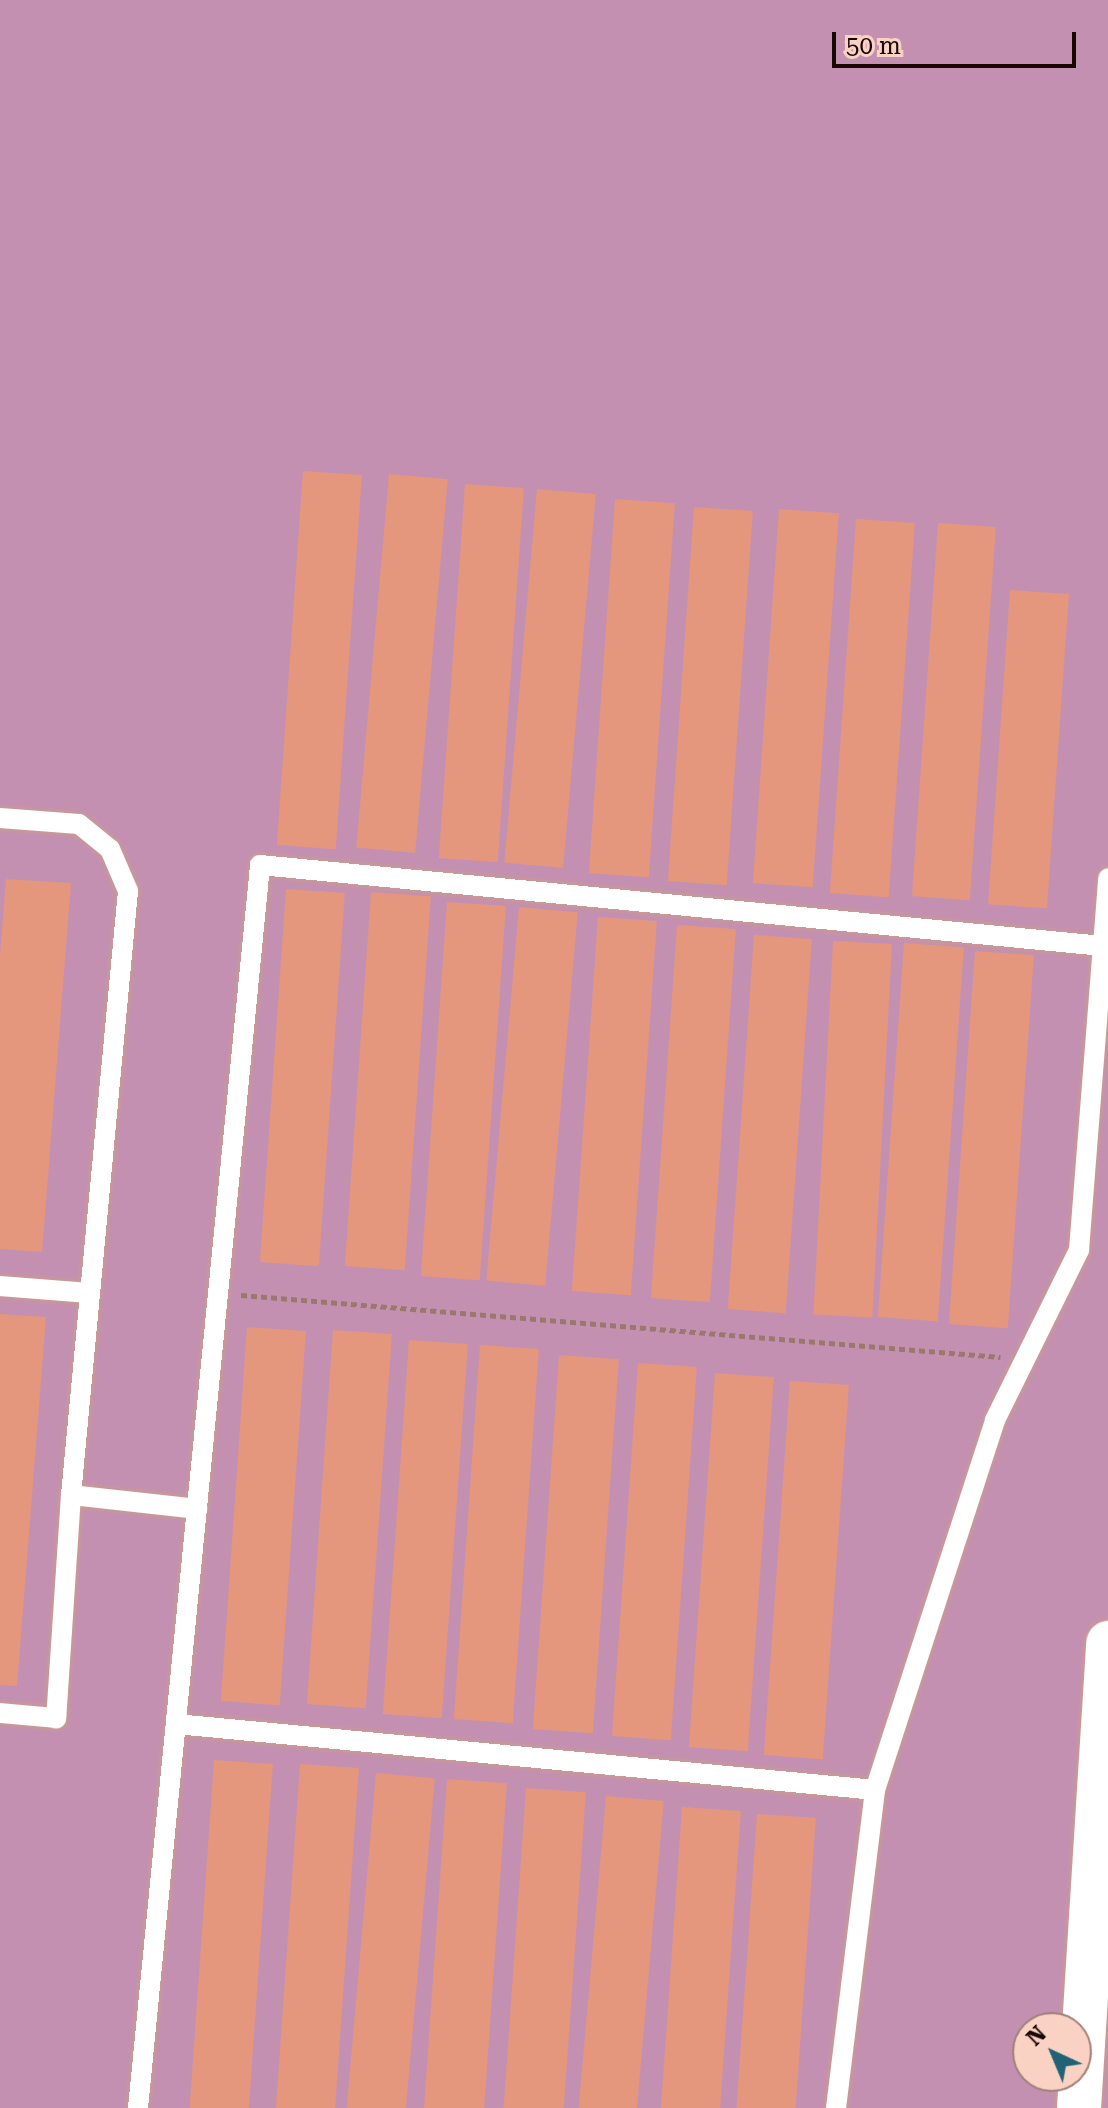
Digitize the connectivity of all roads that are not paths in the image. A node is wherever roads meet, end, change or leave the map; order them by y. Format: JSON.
{"nodes":[{"id":1,"x":0,"y":818,"type":"edge"},
{"id":2,"x":1108,"y":878,"type":"edge"},
{"id":3,"x":1103,"y":946,"type":"junction"},
{"id":4,"x":0,"y":1286,"type":"edge"},
{"id":5,"x":89,"y":1293,"type":"junction"},
{"id":6,"x":71,"y":1495,"type":"junction"},
{"id":7,"x":197,"y":1509,"type":"junction"},
{"id":8,"x":1108,"y":1643,"type":"edge"},
{"id":9,"x":0,"y":1713,"type":"edge"},
{"id":10,"x":176,"y":1724,"type":"junction"},
{"id":11,"x":875,"y":1790,"type":"junction"},
{"id":12,"x":138,"y":2108,"type":"edge"},
{"id":13,"x":836,"y":2108,"type":"edge"},
{"id":14,"x":1079,"y":2108,"type":"edge"}],
"edges":[{"from":1,"to":5,"type":"lane"},
{"from":2,"to":3,"type":"lane"},
{"from":3,"to":7,"type":"lane"},
{"from":3,"to":11,"type":"lane"},
{"from":4,"to":5,"type":"lane"},
{"from":5,"to":6,"type":"lane"},
{"from":6,"to":7,"type":"lane"},
{"from":6,"to":9,"type":"lane"},
{"from":7,"to":10,"type":"lane"},
{"from":8,"to":14,"type":"main road"},
{"from":10,"to":11,"type":"lane"},
{"from":10,"to":12,"type":"lane"},
{"from":11,"to":13,"type":"lane"}]}
